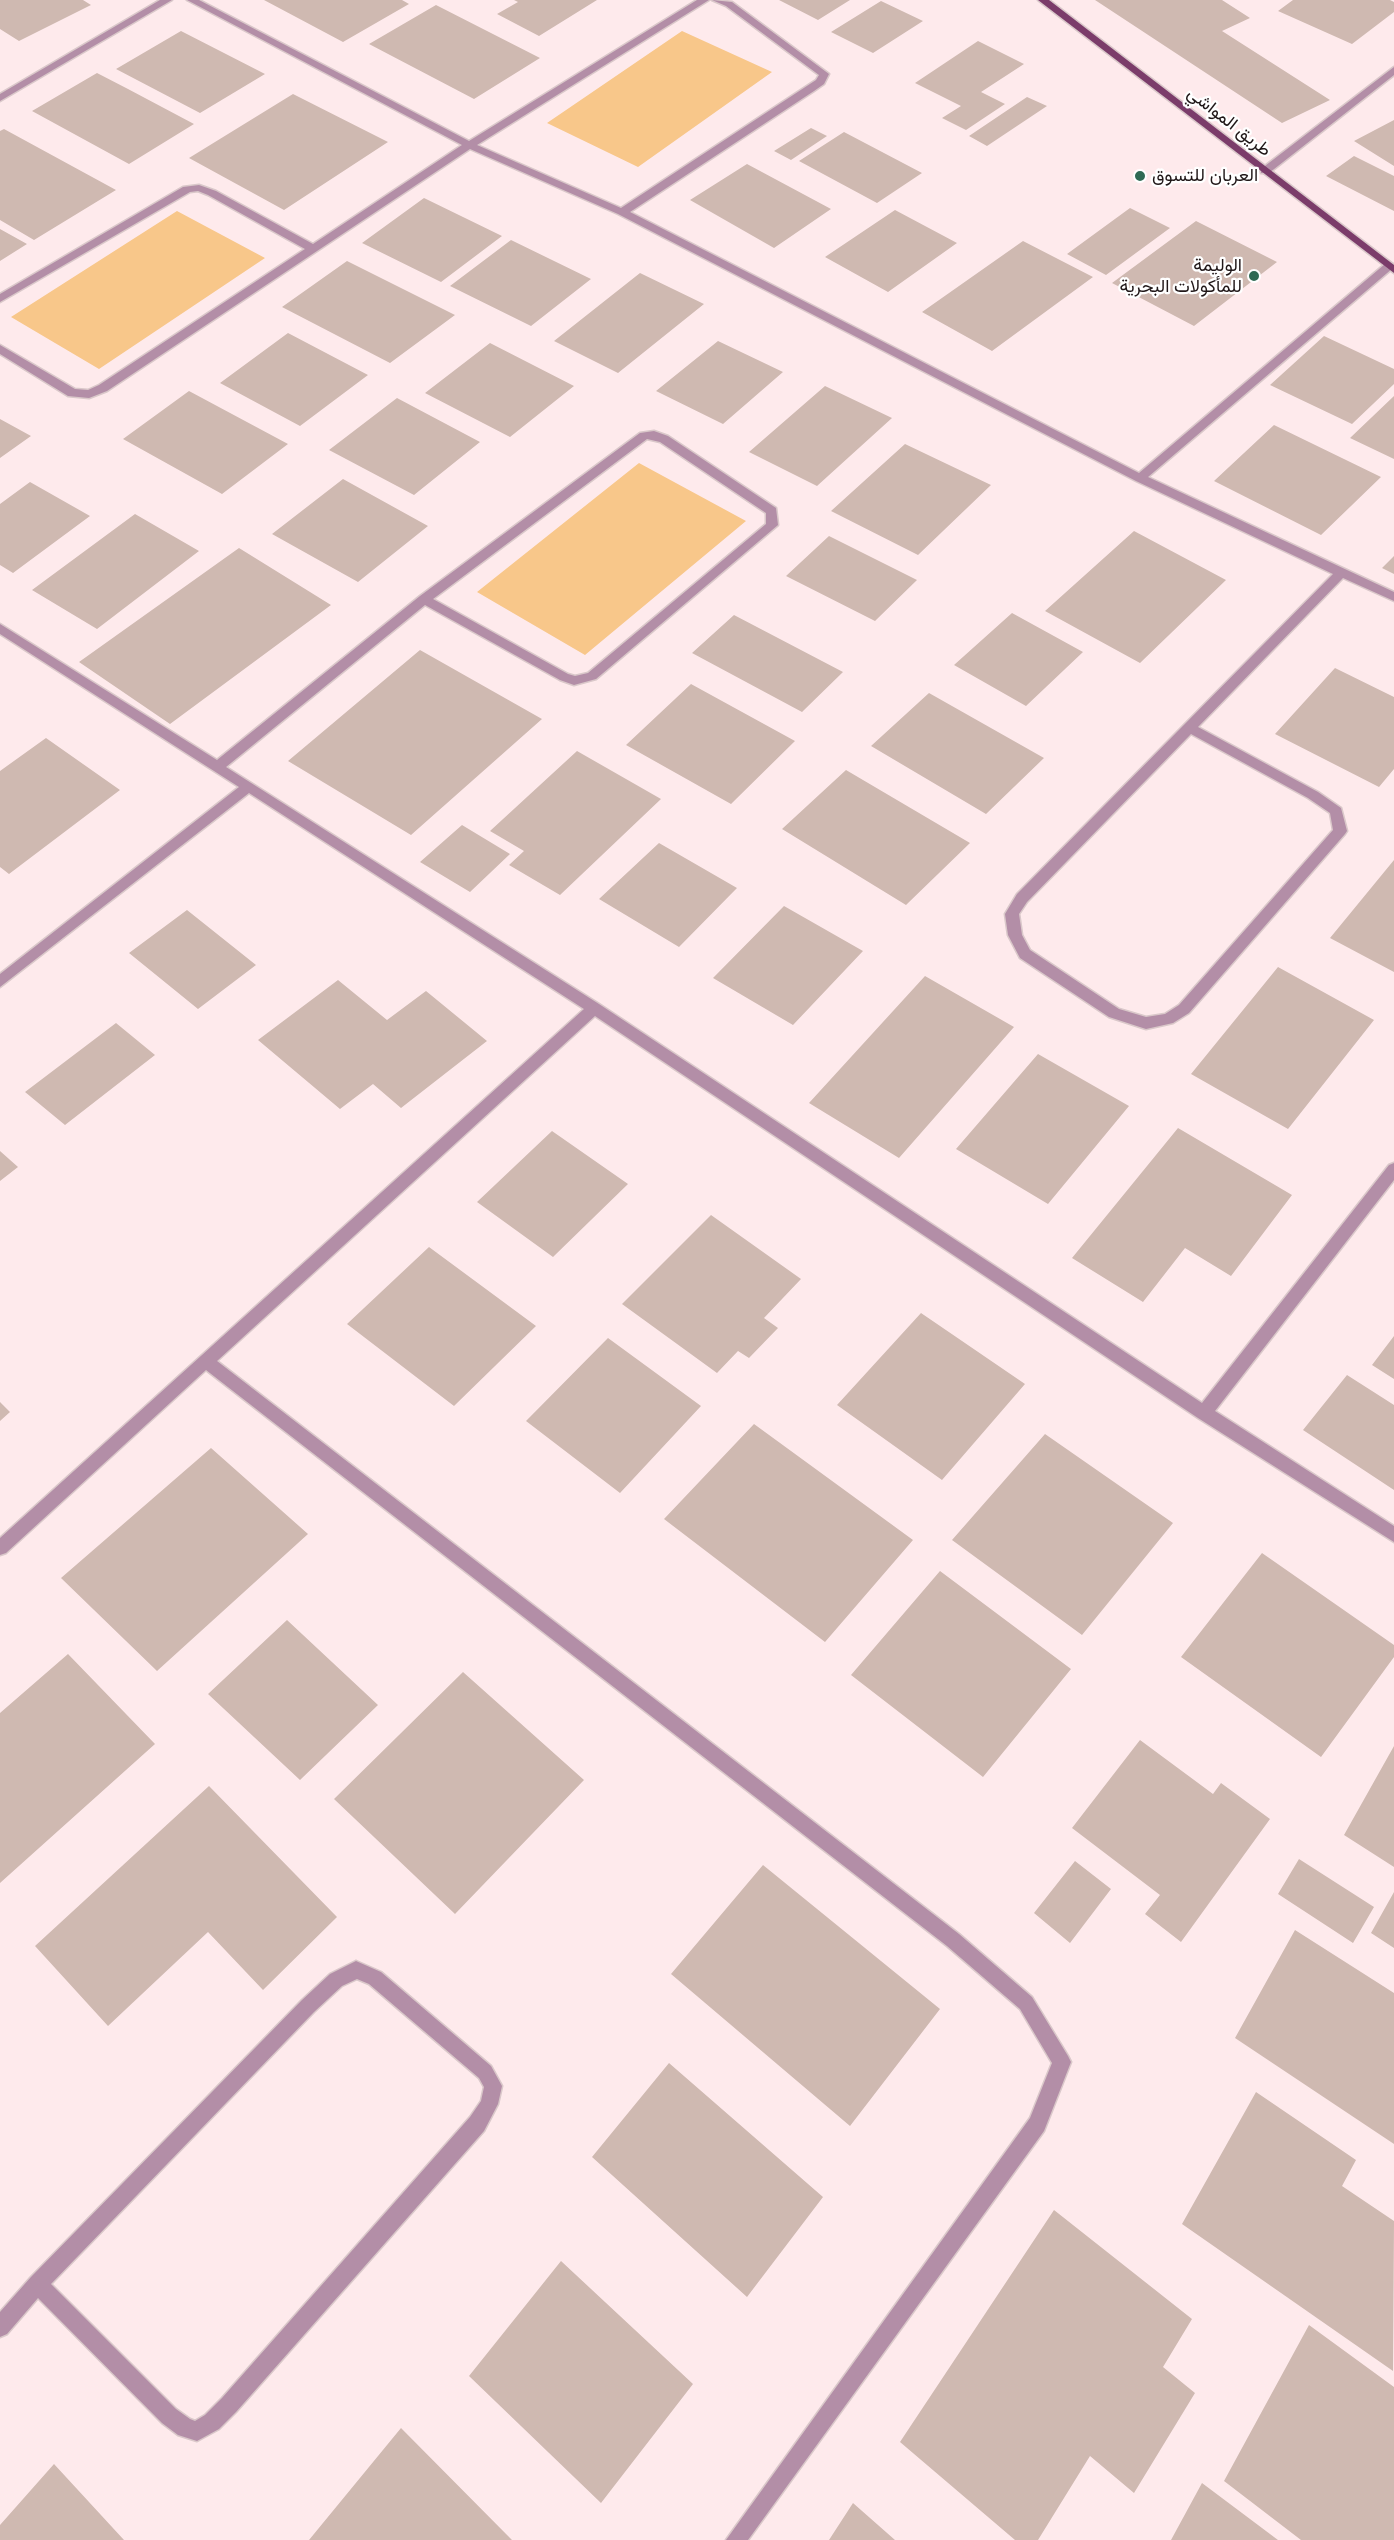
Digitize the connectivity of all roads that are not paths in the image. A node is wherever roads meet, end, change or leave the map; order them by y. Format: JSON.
{"nodes":[{"id":1,"x":167,"y":0,"type":"edge"},
{"id":2,"x":192,"y":0,"type":"edge"},
{"id":3,"x":704,"y":0,"type":"edge"},
{"id":4,"x":717,"y":0,"type":"edge"},
{"id":5,"x":1043,"y":0,"type":"edge"},
{"id":6,"x":1394,"y":70,"type":"edge"},
{"id":7,"x":0,"y":98,"type":"edge"},
{"id":8,"x":469,"y":145,"type":"junction"},
{"id":9,"x":1265,"y":171,"type":"junction"},
{"id":10,"x":622,"y":212,"type":"junction"},
{"id":11,"x":312,"y":248,"type":"junction"},
{"id":12,"x":1392,"y":268,"type":"edge"},
{"id":13,"x":0,"y":299,"type":"edge"},
{"id":14,"x":0,"y":348,"type":"edge"},
{"id":15,"x":1140,"y":478,"type":"junction"},
{"id":16,"x":1342,"y":573,"type":"junction"},
{"id":17,"x":1394,"y":597,"type":"edge"},
{"id":18,"x":424,"y":599,"type":"junction"},
{"id":19,"x":0,"y":628,"type":"edge"},
{"id":20,"x":1190,"y":728,"type":"junction"},
{"id":21,"x":216,"y":768,"type":"junction"},
{"id":22,"x":248,"y":787,"type":"junction"},
{"id":23,"x":0,"y":982,"type":"edge"},
{"id":24,"x":594,"y":1008,"type":"junction"},
{"id":25,"x":1394,"y":1168,"type":"edge"},
{"id":26,"x":204,"y":1360,"type":"junction"},
{"id":27,"x":1204,"y":1413,"type":"junction"},
{"id":28,"x":1394,"y":1534,"type":"edge"},
{"id":29,"x":0,"y":1548,"type":"edge"},
{"id":30,"x":38,"y":2284,"type":"junction"},
{"id":31,"x":0,"y":2327,"type":"edge"},
{"id":32,"x":736,"y":2540,"type":"edge"}],
"edges":[{"from":1,"to":7,"type":"street"},
{"from":2,"to":8,"type":"street"},
{"from":3,"to":8,"type":"street"},
{"from":4,"to":10,"type":"street"},
{"from":5,"to":9,"type":"main road","name":"طريق المواشي"},
{"from":6,"to":9,"type":"street"},
{"from":8,"to":10,"type":"street"},
{"from":8,"to":11,"type":"street"},
{"from":9,"to":12,"type":"main road","name":"طريق المواشي"},
{"from":10,"to":15,"type":"street"},
{"from":11,"to":13,"type":"street"},
{"from":11,"to":14,"type":"street"},
{"from":12,"to":15,"type":"street"},
{"from":15,"to":16,"type":"street"},
{"from":16,"to":17,"type":"street"},
{"from":16,"to":20,"type":"street"},
{"from":18,"to":18,"type":"street"},
{"from":18,"to":21,"type":"street"},
{"from":19,"to":21,"type":"street"},
{"from":20,"to":20,"type":"street"},
{"from":21,"to":22,"type":"street"},
{"from":22,"to":23,"type":"street"},
{"from":22,"to":24,"type":"street"},
{"from":24,"to":26,"type":"street"},
{"from":24,"to":27,"type":"street"},
{"from":25,"to":27,"type":"street"},
{"from":26,"to":29,"type":"street"},
{"from":26,"to":32,"type":"street"},
{"from":27,"to":28,"type":"street"},
{"from":30,"to":30,"type":"street"},
{"from":30,"to":31,"type":"street"}]}
